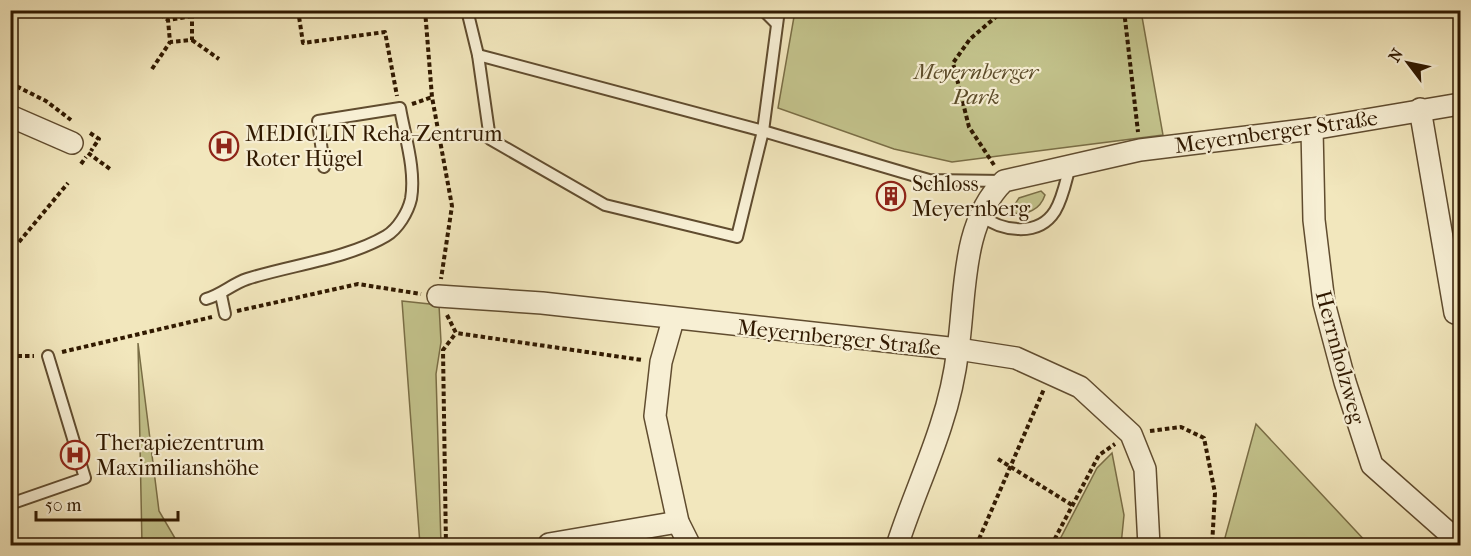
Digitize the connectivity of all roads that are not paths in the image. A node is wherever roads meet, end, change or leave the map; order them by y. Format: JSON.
{"nodes":[{"id":1,"x":467,"y":10,"type":"edge"},
{"id":2,"x":763,"y":10,"type":"edge"},
{"id":3,"x":779,"y":10,"type":"edge"},
{"id":4,"x":777,"y":24,"type":"junction"},
{"id":5,"x":478,"y":56,"type":"junction"},
{"id":6,"x":1461,"y":104,"type":"edge"},
{"id":7,"x":1420,"y":109,"type":"junction"},
{"id":8,"x":10,"y":116,"type":"edge"},
{"id":9,"x":1312,"y":129,"type":"junction"},
{"id":10,"x":763,"y":131,"type":"junction"},
{"id":11,"x":72,"y":143,"type":"road end"},
{"id":12,"x":1070,"y":166,"type":"junction"},
{"id":13,"x":324,"y":167,"type":"dead end"},
{"id":14,"x":1004,"y":181,"type":"junction"},
{"id":15,"x":980,"y":215,"type":"junction"},
{"id":16,"x":221,"y":295,"type":"junction"},
{"id":17,"x":438,"y":296,"type":"road end"},
{"id":18,"x":206,"y":299,"type":"dead end"},
{"id":19,"x":1455,"y":313,"type":"dead end"},
{"id":20,"x":225,"y":314,"type":"dead end"},
{"id":21,"x":673,"y":320,"type":"junction"},
{"id":22,"x":958,"y":349,"type":"junction"},
{"id":23,"x":48,"y":356,"type":"dead end"},
{"id":24,"x":10,"y":504,"type":"edge"},
{"id":25,"x":678,"y":522,"type":"junction"},
{"id":26,"x":1461,"y":543,"type":"edge"},
{"id":27,"x":549,"y":544,"type":"dead end"},
{"id":28,"x":690,"y":546,"type":"edge"},
{"id":29,"x":897,"y":546,"type":"edge"},
{"id":30,"x":1149,"y":546,"type":"edge"}],
"edges":[{"from":1,"to":5,"type":"lane"},
{"from":2,"to":4,"type":"lane"},
{"from":3,"to":4,"type":"lane"},
{"from":4,"to":10,"type":"lane"},
{"from":5,"to":10,"type":"lane"},
{"from":5,"to":10,"type":"lane"},
{"from":6,"to":7,"type":"street","name":"Meyernberger Straße"},
{"from":7,"to":9,"type":"street","name":"Meyernberger Straße"},
{"from":7,"to":19,"type":"street"},
{"from":8,"to":11,"type":"street"},
{"from":9,"to":12,"type":"street","name":"Meyernberger Straße"},
{"from":9,"to":26,"type":"street","name":"Herrnholzweg"},
{"from":10,"to":14,"type":"lane"},
{"from":12,"to":14,"type":"street","name":"Meyernberger Straße"},
{"from":12,"to":15,"type":"lane"},
{"from":13,"to":16,"type":"lane"},
{"from":14,"to":15,"type":"street","name":"Meyernberger Straße"},
{"from":15,"to":22,"type":"street","name":"Meyernberger Straße"},
{"from":16,"to":18,"type":"lane"},
{"from":16,"to":20,"type":"lane"},
{"from":17,"to":21,"type":"street","name":"Meyernberger Straße"},
{"from":21,"to":22,"type":"street","name":"Meyernberger Straße"},
{"from":21,"to":25,"type":"street"},
{"from":22,"to":29,"type":"street"},
{"from":22,"to":30,"type":"street"},
{"from":23,"to":24,"type":"lane"},
{"from":25,"to":27,"type":"street"},
{"from":25,"to":28,"type":"street"}]}
